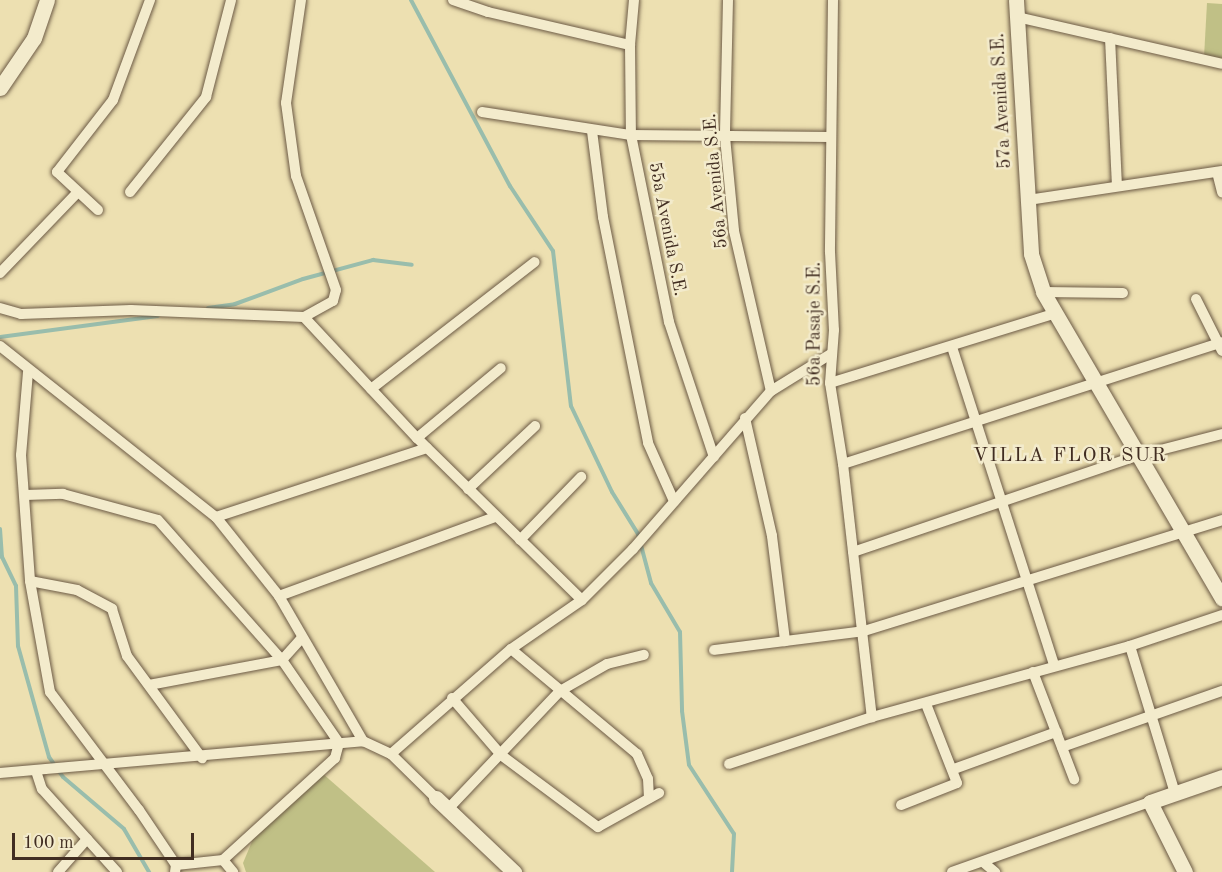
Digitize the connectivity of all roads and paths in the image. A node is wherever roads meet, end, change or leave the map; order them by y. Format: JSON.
{"nodes":[{"id":1,"x":47,"y":0,"type":"edge"},
{"id":2,"x":150,"y":0,"type":"edge"},
{"id":3,"x":231,"y":0,"type":"edge"},
{"id":4,"x":301,"y":0,"type":"edge"},
{"id":5,"x":453,"y":0,"type":"edge"},
{"id":6,"x":634,"y":0,"type":"edge"},
{"id":7,"x":728,"y":0,"type":"edge"},
{"id":8,"x":833,"y":0,"type":"edge"},
{"id":9,"x":1016,"y":0,"type":"edge"},
{"id":10,"x":1017,"y":17,"type":"junction"},
{"id":11,"x":1110,"y":38,"type":"junction"},
{"id":12,"x":630,"y":45,"type":"junction"},
{"id":13,"x":1222,"y":64,"type":"edge"},
{"id":14,"x":0,"y":88,"type":"edge"},
{"id":15,"x":482,"y":112,"type":"dead end"},
{"id":16,"x":592,"y":131,"type":"junction"},
{"id":17,"x":631,"y":135,"type":"junction"},
{"id":18,"x":725,"y":137,"type":"junction"},
{"id":19,"x":830,"y":137,"type":"junction"},
{"id":20,"x":1220,"y":172,"type":"edge"},
{"id":21,"x":1117,"y":186,"type":"junction"},
{"id":22,"x":130,"y":192,"type":"dead end"},
{"id":23,"x":1222,"y":192,"type":"edge"},
{"id":24,"x":77,"y":193,"type":"junction"},
{"id":25,"x":1028,"y":200,"type":"junction"},
{"id":26,"x":98,"y":210,"type":"dead end"},
{"id":27,"x":535,"y":262,"type":"dead end"},
{"id":28,"x":0,"y":273,"type":"edge"},
{"id":29,"x":1043,"y":292,"type":"junction"},
{"id":30,"x":1122,"y":293,"type":"dead end"},
{"id":31,"x":1196,"y":299,"type":"dead end"},
{"id":32,"x":0,"y":308,"type":"edge"},
{"id":33,"x":1056,"y":313,"type":"junction"},
{"id":34,"x":304,"y":317,"type":"junction"},
{"id":35,"x":1221,"y":345,"type":"edge"},
{"id":36,"x":0,"y":346,"type":"edge"},
{"id":37,"x":951,"y":347,"type":"junction"},
{"id":38,"x":831,"y":354,"type":"junction"},
{"id":39,"x":501,"y":368,"type":"dead end"},
{"id":40,"x":28,"y":372,"type":"junction"},
{"id":41,"x":830,"y":383,"type":"junction"},
{"id":42,"x":1095,"y":383,"type":"junction"},
{"id":43,"x":371,"y":389,"type":"junction"},
{"id":44,"x":771,"y":391,"type":"junction"},
{"id":45,"x":745,"y":418,"type":"junction"},
{"id":46,"x":978,"y":422,"type":"junction"},
{"id":47,"x":535,"y":426,"type":"dead end"},
{"id":48,"x":1222,"y":434,"type":"edge"},
{"id":49,"x":417,"y":438,"type":"junction"},
{"id":50,"x":427,"y":448,"type":"junction"},
{"id":51,"x":1137,"y":456,"type":"junction"},
{"id":52,"x":714,"y":457,"type":"junction"},
{"id":53,"x":843,"y":464,"type":"junction"},
{"id":54,"x":582,"y":477,"type":"dead end"},
{"id":55,"x":468,"y":489,"type":"junction"},
{"id":56,"x":25,"y":495,"type":"junction"},
{"id":57,"x":1002,"y":500,"type":"junction"},
{"id":58,"x":675,"y":501,"type":"junction"},
{"id":59,"x":216,"y":517,"type":"junction"},
{"id":60,"x":495,"y":517,"type":"junction"},
{"id":61,"x":1222,"y":520,"type":"edge"},
{"id":62,"x":1185,"y":530,"type":"junction"},
{"id":63,"x":520,"y":540,"type":"junction"},
{"id":64,"x":853,"y":552,"type":"junction"},
{"id":65,"x":1026,"y":579,"type":"junction"},
{"id":66,"x":30,"y":580,"type":"junction"},
{"id":67,"x":279,"y":596,"type":"junction"},
{"id":68,"x":1222,"y":598,"type":"edge"},
{"id":69,"x":582,"y":600,"type":"junction"},
{"id":70,"x":1222,"y":615,"type":"edge"},
{"id":71,"x":864,"y":631,"type":"junction"},
{"id":72,"x":303,"y":638,"type":"junction"},
{"id":73,"x":785,"y":641,"type":"junction"},
{"id":74,"x":1130,"y":646,"type":"junction"},
{"id":75,"x":511,"y":649,"type":"junction"},
{"id":76,"x":714,"y":650,"type":"dead end"},
{"id":77,"x":644,"y":655,"type":"dead end"},
{"id":78,"x":282,"y":660,"type":"junction"},
{"id":79,"x":1054,"y":665,"type":"junction"},
{"id":80,"x":1034,"y":672,"type":"junction"},
{"id":81,"x":149,"y":685,"type":"junction"},
{"id":82,"x":1222,"y":690,"type":"edge"},
{"id":83,"x":560,"y":691,"type":"junction"},
{"id":84,"x":452,"y":698,"type":"junction"},
{"id":85,"x":926,"y":704,"type":"junction"},
{"id":86,"x":1153,"y":716,"type":"junction"},
{"id":87,"x":872,"y":717,"type":"junction"},
{"id":88,"x":1056,"y":732,"type":"junction"},
{"id":89,"x":363,"y":741,"type":"junction"},
{"id":90,"x":339,"y":744,"type":"junction"},
{"id":91,"x":1062,"y":747,"type":"junction"},
{"id":92,"x":391,"y":754,"type":"junction"},
{"id":93,"x":501,"y":755,"type":"junction"},
{"id":94,"x":202,"y":758,"type":"junction"},
{"id":95,"x":729,"y":764,"type":"dead end"},
{"id":96,"x":104,"y":766,"type":"junction"},
{"id":97,"x":954,"y":769,"type":"junction"},
{"id":98,"x":36,"y":771,"type":"junction"},
{"id":99,"x":0,"y":773,"type":"edge"},
{"id":100,"x":1222,"y":778,"type":"edge"},
{"id":101,"x":1074,"y":779,"type":"dead end"},
{"id":102,"x":1175,"y":793,"type":"junction"},
{"id":103,"x":436,"y":798,"type":"joint"},
{"id":104,"x":1150,"y":802,"type":"junction"},
{"id":105,"x":901,"y":805,"type":"dead end"},
{"id":106,"x":448,"y":809,"type":"junction"},
{"id":107,"x":87,"y":839,"type":"junction"},
{"id":108,"x":222,"y":860,"type":"junction"},
{"id":109,"x":983,"y":862,"type":"junction"},
{"id":110,"x":176,"y":868,"type":"edge"},
{"id":111,"x":58,"y":872,"type":"edge"},
{"id":112,"x":117,"y":872,"type":"edge"},
{"id":113,"x":234,"y":872,"type":"edge"},
{"id":114,"x":514,"y":872,"type":"edge"},
{"id":115,"x":952,"y":872,"type":"edge"},
{"id":116,"x":995,"y":872,"type":"edge"},
{"id":117,"x":1185,"y":872,"type":"edge"}],
"edges":[{"from":1,"to":14,"type":"street"},
{"from":2,"to":24,"type":"street"},
{"from":3,"to":22,"type":"street"},
{"from":4,"to":34,"type":"street"},
{"from":5,"to":12,"type":"street"},
{"from":6,"to":12,"type":"street","name":"55a Avenida S.E."},
{"from":7,"to":18,"type":"street","name":"56a Avenida S.E."},
{"from":8,"to":19,"type":"street","name":"56a Pasaje S.E."},
{"from":9,"to":10,"type":"street","name":"57a Avenida S.E."},
{"from":10,"to":11,"type":"street"},
{"from":10,"to":25,"type":"street","name":"57a Avenida S.E."},
{"from":11,"to":13,"type":"street"},
{"from":11,"to":21,"type":"street"},
{"from":12,"to":17,"type":"street","name":"55a Avenida S.E."},
{"from":15,"to":16,"type":"street"},
{"from":16,"to":17,"type":"street"},
{"from":16,"to":58,"type":"street"},
{"from":17,"to":18,"type":"street"},
{"from":17,"to":52,"type":"street","name":"55a Avenida S.E."},
{"from":18,"to":19,"type":"street"},
{"from":18,"to":44,"type":"street","name":"56a Avenida S.E."},
{"from":19,"to":38,"type":"street","name":"56a Pasaje S.E."},
{"from":20,"to":21,"type":"street"},
{"from":20,"to":23,"type":"street"},
{"from":21,"to":25,"type":"street"},
{"from":24,"to":26,"type":"street"},
{"from":24,"to":28,"type":"street"},
{"from":25,"to":29,"type":"street","name":"57a Avenida S.E."},
{"from":27,"to":43,"type":"street"},
{"from":29,"to":30,"type":"street"},
{"from":29,"to":33,"type":"street","name":"57a Avenida S.E."},
{"from":31,"to":35,"type":"street"},
{"from":32,"to":34,"type":"street"},
{"from":33,"to":37,"type":"street"},
{"from":33,"to":42,"type":"street","name":"57a Avenida S.E."},
{"from":34,"to":43,"type":"street"},
{"from":35,"to":42,"type":"street"},
{"from":36,"to":40,"type":"street"},
{"from":37,"to":41,"type":"street"},
{"from":37,"to":46,"type":"street"},
{"from":38,"to":41,"type":"street","name":"56a Pasaje S.E."},
{"from":38,"to":44,"type":"street"},
{"from":39,"to":49,"type":"street"},
{"from":40,"to":56,"type":"street"},
{"from":40,"to":59,"type":"street"},
{"from":41,"to":53,"type":"street","name":"56a Pasaje S.E."},
{"from":42,"to":46,"type":"street"},
{"from":42,"to":51,"type":"street","name":"57a Avenida S.E."},
{"from":43,"to":49,"type":"street"},
{"from":44,"to":45,"type":"street"},
{"from":45,"to":52,"type":"street"},
{"from":45,"to":73,"type":"street"},
{"from":46,"to":53,"type":"street"},
{"from":46,"to":57,"type":"street"},
{"from":47,"to":55,"type":"street"},
{"from":48,"to":51,"type":"street"},
{"from":49,"to":50,"type":"street"},
{"from":50,"to":55,"type":"street"},
{"from":50,"to":59,"type":"street"},
{"from":51,"to":57,"type":"street"},
{"from":51,"to":62,"type":"street","name":"57a Avenida S.E."},
{"from":52,"to":58,"type":"street"},
{"from":53,"to":64,"type":"street","name":"56a Pasaje S.E."},
{"from":54,"to":63,"type":"street"},
{"from":55,"to":60,"type":"street"},
{"from":56,"to":66,"type":"street"},
{"from":56,"to":78,"type":"street"},
{"from":57,"to":64,"type":"street"},
{"from":57,"to":65,"type":"street"},
{"from":58,"to":69,"type":"street"},
{"from":59,"to":67,"type":"street"},
{"from":60,"to":63,"type":"street"},
{"from":60,"to":67,"type":"street"},
{"from":61,"to":62,"type":"street"},
{"from":62,"to":65,"type":"street"},
{"from":62,"to":68,"type":"street","name":"57a Avenida S.E."},
{"from":63,"to":69,"type":"street"},
{"from":64,"to":71,"type":"street","name":"56a Pasaje S.E."},
{"from":65,"to":71,"type":"street"},
{"from":65,"to":79,"type":"street"},
{"from":66,"to":81,"type":"street"},
{"from":66,"to":96,"type":"street"},
{"from":67,"to":72,"type":"street"},
{"from":69,"to":75,"type":"street"},
{"from":70,"to":74,"type":"street"},
{"from":71,"to":73,"type":"street"},
{"from":71,"to":87,"type":"street","name":"56a Pasaje S.E."},
{"from":72,"to":78,"type":"street"},
{"from":72,"to":89,"type":"street"},
{"from":73,"to":76,"type":"street"},
{"from":74,"to":79,"type":"street"},
{"from":74,"to":86,"type":"street"},
{"from":75,"to":83,"type":"street"},
{"from":75,"to":84,"type":"street"},
{"from":77,"to":83,"type":"street"},
{"from":78,"to":81,"type":"street"},
{"from":78,"to":90,"type":"street"},
{"from":79,"to":80,"type":"street"},
{"from":80,"to":85,"type":"street"},
{"from":80,"to":88,"type":"street"},
{"from":81,"to":94,"type":"street"},
{"from":82,"to":86,"type":"street"},
{"from":83,"to":93,"type":"street"},
{"from":83,"to":93,"type":"street"},
{"from":84,"to":92,"type":"street"},
{"from":84,"to":93,"type":"street"},
{"from":85,"to":87,"type":"street"},
{"from":85,"to":97,"type":"street"},
{"from":86,"to":91,"type":"street"},
{"from":86,"to":102,"type":"street"},
{"from":87,"to":95,"type":"street"},
{"from":88,"to":91,"type":"street"},
{"from":88,"to":97,"type":"street"},
{"from":89,"to":90,"type":"street"},
{"from":89,"to":92,"type":"street"},
{"from":90,"to":94,"type":"street"},
{"from":90,"to":108,"type":"street"},
{"from":91,"to":101,"type":"street"},
{"from":92,"to":103,"type":"street"},
{"from":93,"to":106,"type":"street"},
{"from":94,"to":96,"type":"street"},
{"from":96,"to":98,"type":"street"},
{"from":96,"to":110,"type":"street"},
{"from":97,"to":105,"type":"street"},
{"from":98,"to":99,"type":"street"},
{"from":98,"to":107,"type":"street"},
{"from":100,"to":102,"type":"street"},
{"from":102,"to":104,"type":"street"},
{"from":103,"to":106,"type":"street"},
{"from":104,"to":109,"type":"street"},
{"from":104,"to":117,"type":"street"},
{"from":106,"to":114,"type":"street"},
{"from":107,"to":111,"type":"street"},
{"from":107,"to":112,"type":"street"},
{"from":108,"to":110,"type":"street"},
{"from":108,"to":113,"type":"street"},
{"from":109,"to":115,"type":"street"},
{"from":109,"to":116,"type":"street"}]}
